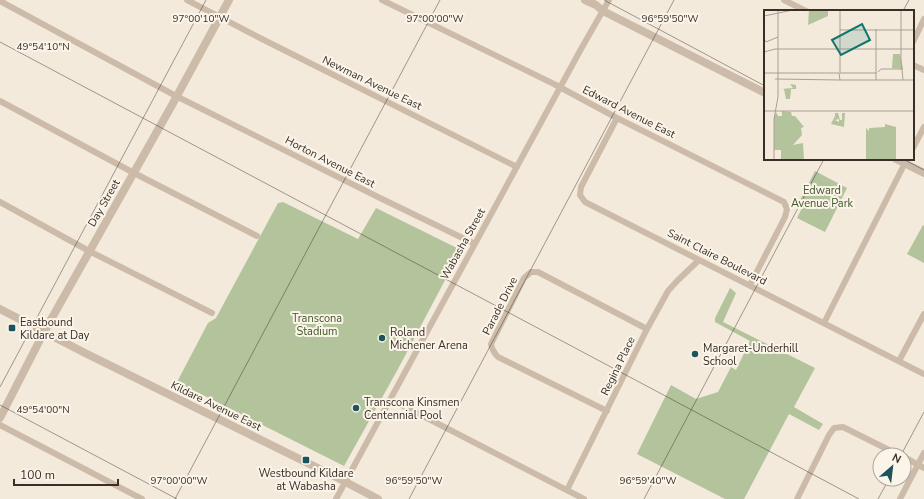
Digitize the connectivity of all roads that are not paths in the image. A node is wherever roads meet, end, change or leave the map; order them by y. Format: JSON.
{"nodes":[{"id":1,"x":0,"y":0,"type":"edge"},
{"id":2,"x":187,"y":0,"type":"edge"},
{"id":3,"x":229,"y":0,"type":"edge"},
{"id":4,"x":382,"y":0,"type":"edge"},
{"id":5,"x":585,"y":0,"type":"edge"},
{"id":6,"x":609,"y":0,"type":"edge"},
{"id":7,"x":784,"y":0,"type":"edge"},
{"id":8,"x":804,"y":10,"type":"edge"},
{"id":9,"x":603,"y":11,"type":"junction"},
{"id":10,"x":219,"y":17,"type":"junction"},
{"id":11,"x":924,"y":20,"type":"edge"},
{"id":12,"x":914,"y":40,"type":"edge"},
{"id":13,"x":914,"y":65,"type":"edge"},
{"id":14,"x":924,"y":70,"type":"edge"},
{"id":15,"x":560,"y":88,"type":"junction"},
{"id":16,"x":764,"y":92,"type":"edge"},
{"id":17,"x":176,"y":96,"type":"junction"},
{"id":18,"x":0,"y":101,"type":"edge"},
{"id":19,"x":617,"y":118,"type":"junction"},
{"id":20,"x":924,"y":127,"type":"edge"},
{"id":21,"x":914,"y":146,"type":"edge"},
{"id":22,"x":906,"y":161,"type":"edge"},
{"id":23,"x":517,"y":167,"type":"junction"},
{"id":24,"x":134,"y":173,"type":"junction"},
{"id":25,"x":924,"y":173,"type":"edge"},
{"id":26,"x":0,"y":202,"type":"edge"},
{"id":27,"x":257,"y":236,"type":"dead end"},
{"id":28,"x":475,"y":244,"type":"junction"},
{"id":29,"x":89,"y":251,"type":"junction"},
{"id":30,"x":699,"y":260,"type":"junction"},
{"id":31,"x":750,"y":285,"type":"junction"},
{"id":32,"x":0,"y":309,"type":"edge"},
{"id":33,"x":212,"y":313,"type":"dead end"},
{"id":34,"x":924,"y":314,"type":"edge"},
{"id":35,"x":824,"y":323,"type":"junction"},
{"id":36,"x":647,"y":329,"type":"junction"},
{"id":37,"x":44,"y":332,"type":"junction"},
{"id":38,"x":900,"y":361,"type":"junction"},
{"id":39,"x":924,"y":374,"type":"edge"},
{"id":40,"x":390,"y":399,"type":"junction"},
{"id":41,"x":607,"y":411,"type":"junction"},
{"id":42,"x":0,"y":418,"type":"edge"},
{"id":43,"x":0,"y":425,"type":"edge"},
{"id":44,"x":883,"y":447,"type":"edge"},
{"id":45,"x":924,"y":453,"type":"edge"},
{"id":46,"x":921,"y":466,"type":"edge"},
{"id":47,"x":344,"y":482,"type":"junction"},
{"id":48,"x":567,"y":490,"type":"junction"},
{"id":49,"x":142,"y":499,"type":"edge"},
{"id":50,"x":336,"y":499,"type":"edge"},
{"id":51,"x":378,"y":499,"type":"edge"},
{"id":52,"x":584,"y":499,"type":"edge"},
{"id":53,"x":797,"y":499,"type":"edge"},
{"id":54,"x":900,"y":499,"type":"edge"}],
"edges":[{"from":1,"to":17,"type":"street","name":"Horton Avenue East"},
{"from":2,"to":10,"type":"street","name":"Newman Avenue East"},
{"from":3,"to":10,"type":"street","name":"Day Street"},
{"from":4,"to":15,"type":"street","name":"Edward Avenue East"},
{"from":5,"to":9,"type":"street"},
{"from":6,"to":9,"type":"street","name":"Wabasha Street"},
{"from":7,"to":8,"type":"street"},
{"from":9,"to":15,"type":"street","name":"Wabasha Street"},
{"from":9,"to":16,"type":"street"},
{"from":10,"to":17,"type":"street","name":"Day Street"},
{"from":10,"to":23,"type":"street","name":"Newman Avenue East"},
{"from":11,"to":12,"type":"street"},
{"from":13,"to":14,"type":"street"},
{"from":15,"to":19,"type":"street","name":"Edward Avenue East"},
{"from":15,"to":23,"type":"street","name":"Wabasha Street"},
{"from":17,"to":24,"type":"street","name":"Day Street"},
{"from":17,"to":28,"type":"street","name":"Horton Avenue East"},
{"from":18,"to":24,"type":"street"},
{"from":19,"to":30,"type":"street","name":"Saint Claire Boulevard"},
{"from":19,"to":31,"type":"street","name":"Edward Avenue East"},
{"from":20,"to":21,"type":"street"},
{"from":22,"to":25,"type":"street"},
{"from":22,"to":35,"type":"street"},
{"from":23,"to":28,"type":"street","name":"Wabasha Street"},
{"from":24,"to":27,"type":"street"},
{"from":24,"to":29,"type":"street","name":"Day Street"},
{"from":26,"to":29,"type":"street"},
{"from":28,"to":40,"type":"street","name":"Wabasha Street"},
{"from":29,"to":33,"type":"street"},
{"from":29,"to":37,"type":"street","name":"Day Street"},
{"from":30,"to":31,"type":"street","name":"Saint Claire Boulevard"},
{"from":30,"to":36,"type":"street","name":"Regina Place"},
{"from":31,"to":35,"type":"street","name":"Saint Claire Boulevard"},
{"from":32,"to":37,"type":"street","name":"Kildare Avenue East"},
{"from":34,"to":38,"type":"street"},
{"from":35,"to":38,"type":"street","name":"Saint Claire Boulevard"},
{"from":36,"to":41,"type":"street","name":"Regina Place"},
{"from":36,"to":41,"type":"street","name":"Parade Drive"},
{"from":37,"to":42,"type":"street","name":"Day Street"},
{"from":37,"to":47,"type":"street","name":"Kildare Avenue East"},
{"from":38,"to":39,"type":"street","name":"Saint Claire Boulevard"},
{"from":40,"to":47,"type":"street","name":"Wabasha Street"},
{"from":40,"to":48,"type":"street"},
{"from":41,"to":48,"type":"street","name":"Regina Place"},
{"from":43,"to":49,"type":"street"},
{"from":44,"to":53,"type":"street"},
{"from":45,"to":46,"type":"street"},
{"from":46,"to":54,"type":"street"},
{"from":47,"to":50,"type":"street","name":"Wabasha Street"},
{"from":47,"to":51,"type":"street","name":"Kildare Avenue East"},
{"from":48,"to":52,"type":"street"}]}
